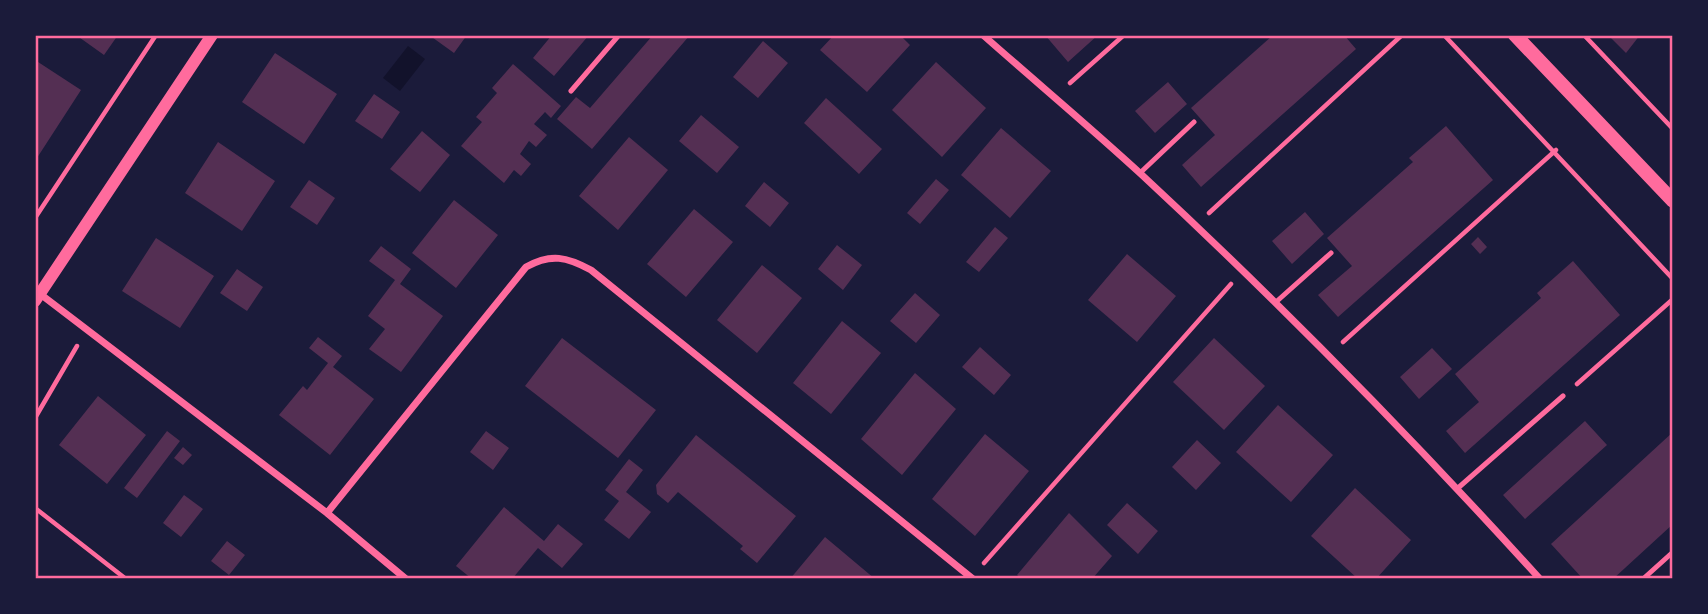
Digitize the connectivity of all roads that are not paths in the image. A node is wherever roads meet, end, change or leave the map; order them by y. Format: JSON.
{"nodes":[{"id":1,"x":212,"y":35,"type":"edge"},
{"id":2,"x":619,"y":35,"type":"edge"},
{"id":3,"x":983,"y":35,"type":"edge"},
{"id":4,"x":1515,"y":35,"type":"edge"},
{"id":5,"x":571,"y":91,"type":"dead end"},
{"id":6,"x":1194,"y":122,"type":"dead end"},
{"id":7,"x":1140,"y":173,"type":"junction"},
{"id":8,"x":1673,"y":201,"type":"edge"},
{"id":9,"x":1331,"y":253,"type":"dead end"},
{"id":10,"x":36,"y":294,"type":"edge"},
{"id":11,"x":1276,"y":302,"type":"junction"},
{"id":12,"x":1563,"y":396,"type":"road end"},
{"id":13,"x":1458,"y":488,"type":"junction"},
{"id":14,"x":327,"y":513,"type":"junction"},
{"id":15,"x":1673,"y":552,"type":"edge"},
{"id":16,"x":972,"y":578,"type":"edge"},
{"id":17,"x":406,"y":579,"type":"edge"},
{"id":18,"x":1540,"y":579,"type":"edge"},
{"id":19,"x":1643,"y":579,"type":"edge"}],
"edges":[{"from":1,"to":10,"type":"street"},
{"from":2,"to":5,"type":"lane"},
{"from":3,"to":7,"type":"street"},
{"from":4,"to":8,"type":"main road"},
{"from":6,"to":7,"type":"lane"},
{"from":7,"to":11,"type":"street"},
{"from":9,"to":11,"type":"lane"},
{"from":10,"to":14,"type":"street"},
{"from":11,"to":13,"type":"street"},
{"from":12,"to":13,"type":"lane"},
{"from":13,"to":18,"type":"street"},
{"from":14,"to":16,"type":"street"},
{"from":14,"to":17,"type":"street"},
{"from":15,"to":19,"type":"lane"}]}
